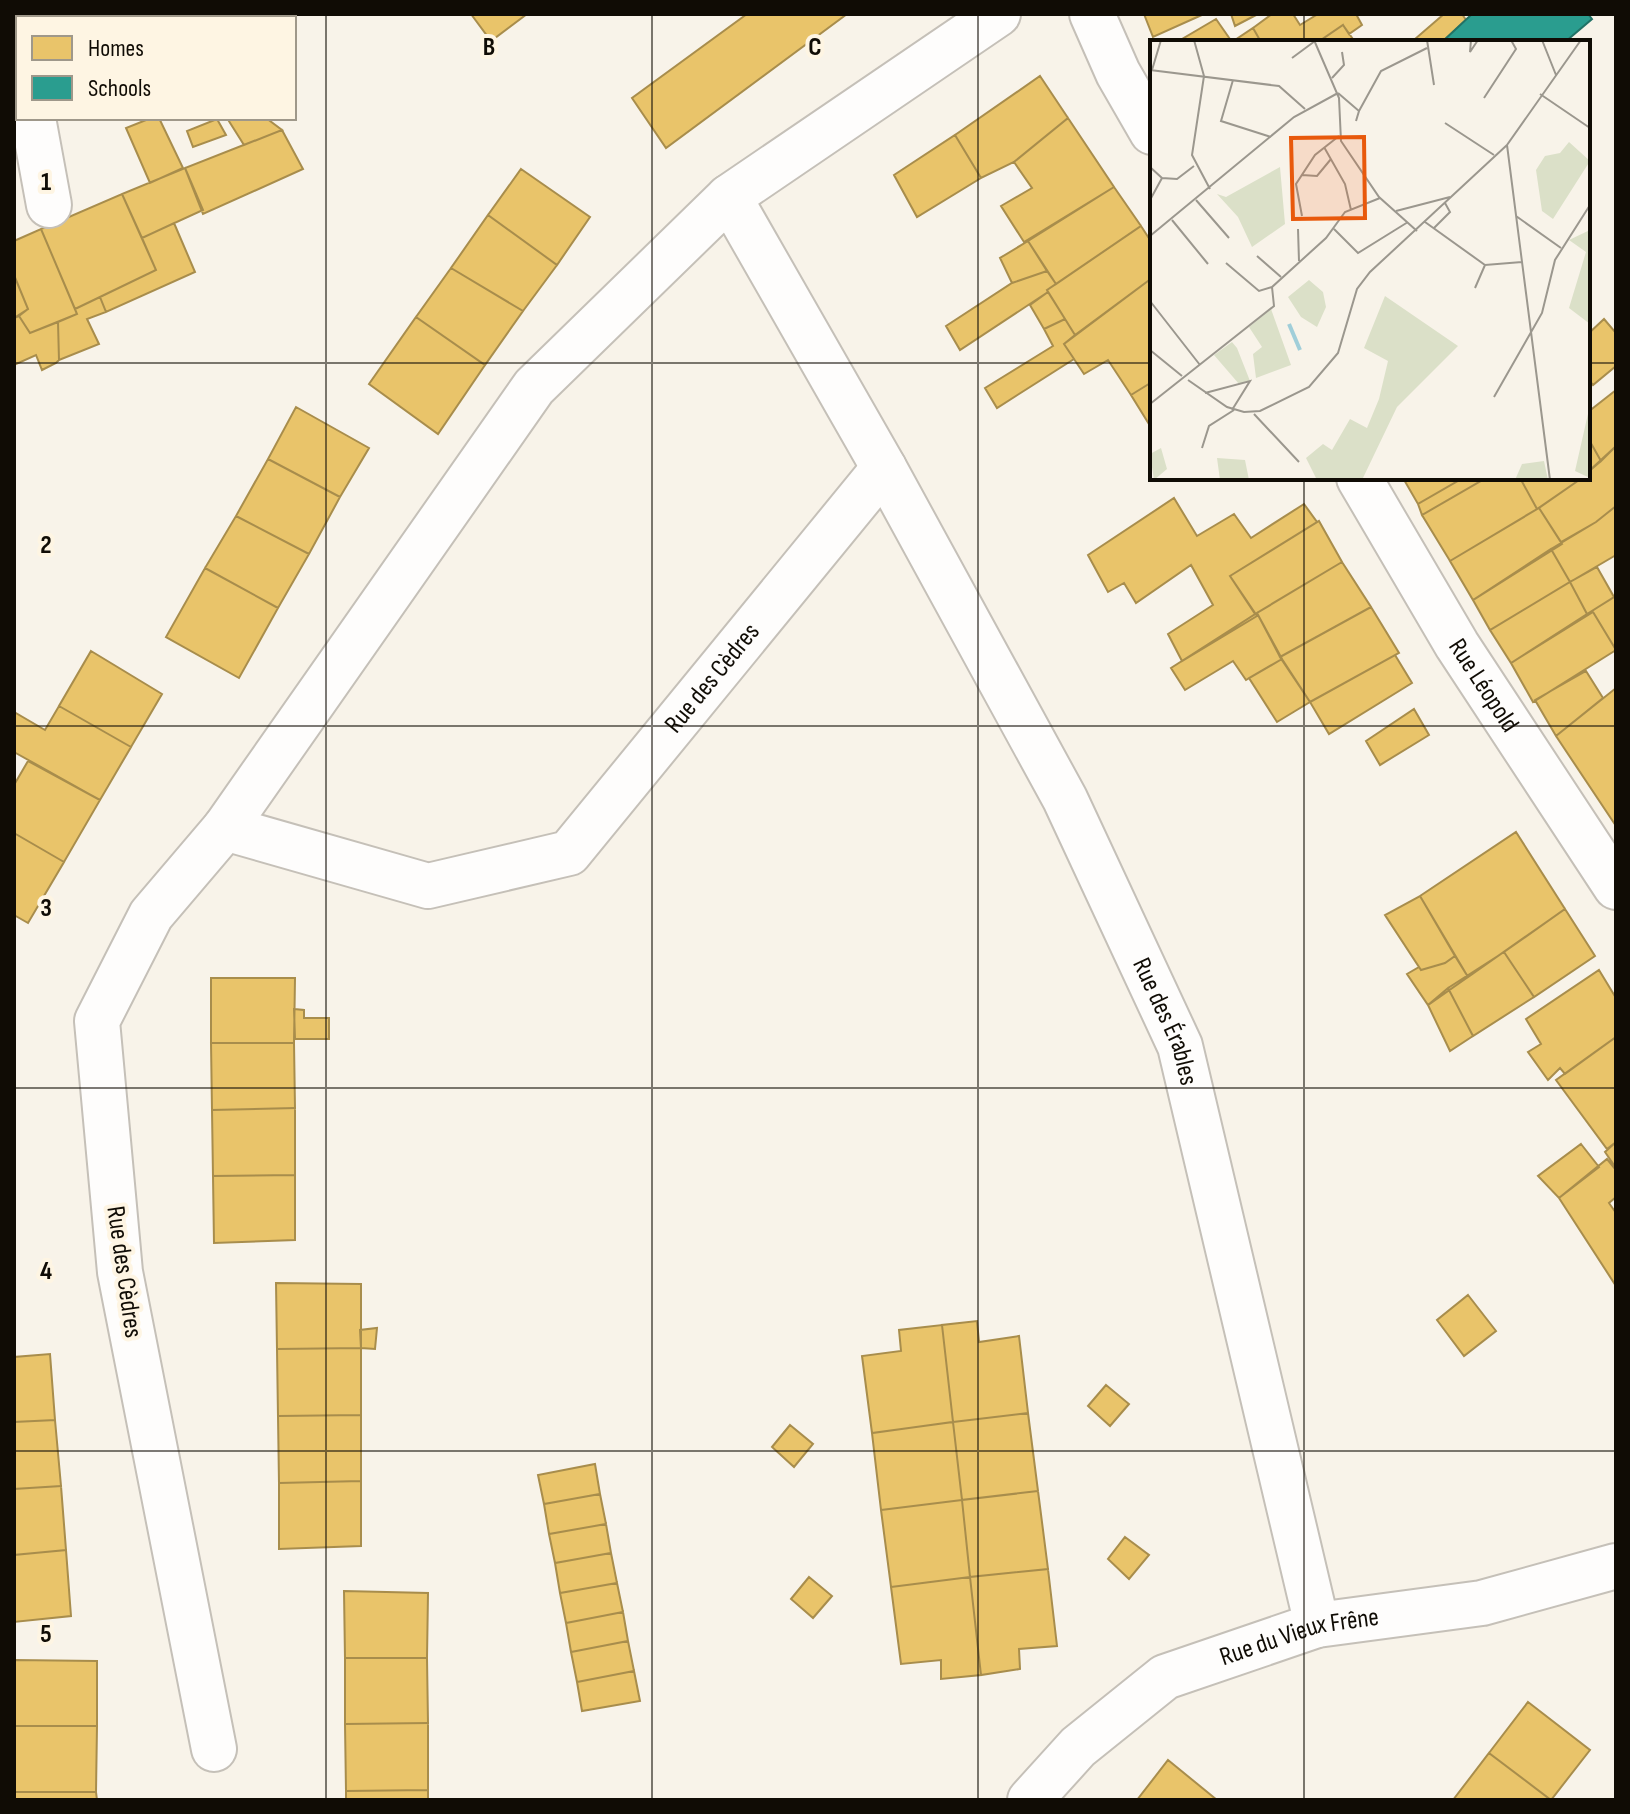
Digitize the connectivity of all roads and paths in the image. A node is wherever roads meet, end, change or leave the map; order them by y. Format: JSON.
{"nodes":[{"id":1,"x":998,"y":14,"type":"edge"},
{"id":2,"x":1092,"y":14,"type":"edge"},
{"id":3,"x":33,"y":120,"type":"edge"},
{"id":4,"x":1150,"y":129,"type":"edge"},
{"id":5,"x":729,"y":197,"type":"junction"},
{"id":6,"x":49,"y":205,"type":"dead end"},
{"id":7,"x":884,"y":468,"type":"junction"},
{"id":8,"x":1360,"y":480,"type":"edge"},
{"id":9,"x":225,"y":828,"type":"junction"},
{"id":10,"x":1616,"y":887,"type":"edge"},
{"id":11,"x":1616,"y":1566,"type":"edge"},
{"id":12,"x":1317,"y":1625,"type":"junction"},
{"id":13,"x":214,"y":1749,"type":"dead end"},
{"id":14,"x":1030,"y":1800,"type":"edge"}],
"edges":[{"from":1,"to":5,"type":"street","name":"Rue des Cèdres"},
{"from":2,"to":4,"type":"street"},
{"from":3,"to":6,"type":"street"},
{"from":5,"to":7,"type":"street"},
{"from":5,"to":9,"type":"street","name":"Rue des Cèdres"},
{"from":7,"to":9,"type":"street","name":"Rue des Cèdres"},
{"from":7,"to":12,"type":"street","name":"Rue des Érables"},
{"from":8,"to":10,"type":"street","name":"Rue Léopold"},
{"from":9,"to":13,"type":"street","name":"Rue des Cèdres"},
{"from":11,"to":12,"type":"street","name":"Rue du Vieux Frêne"},
{"from":12,"to":14,"type":"street","name":"Rue du Vieux Frêne"}]}
